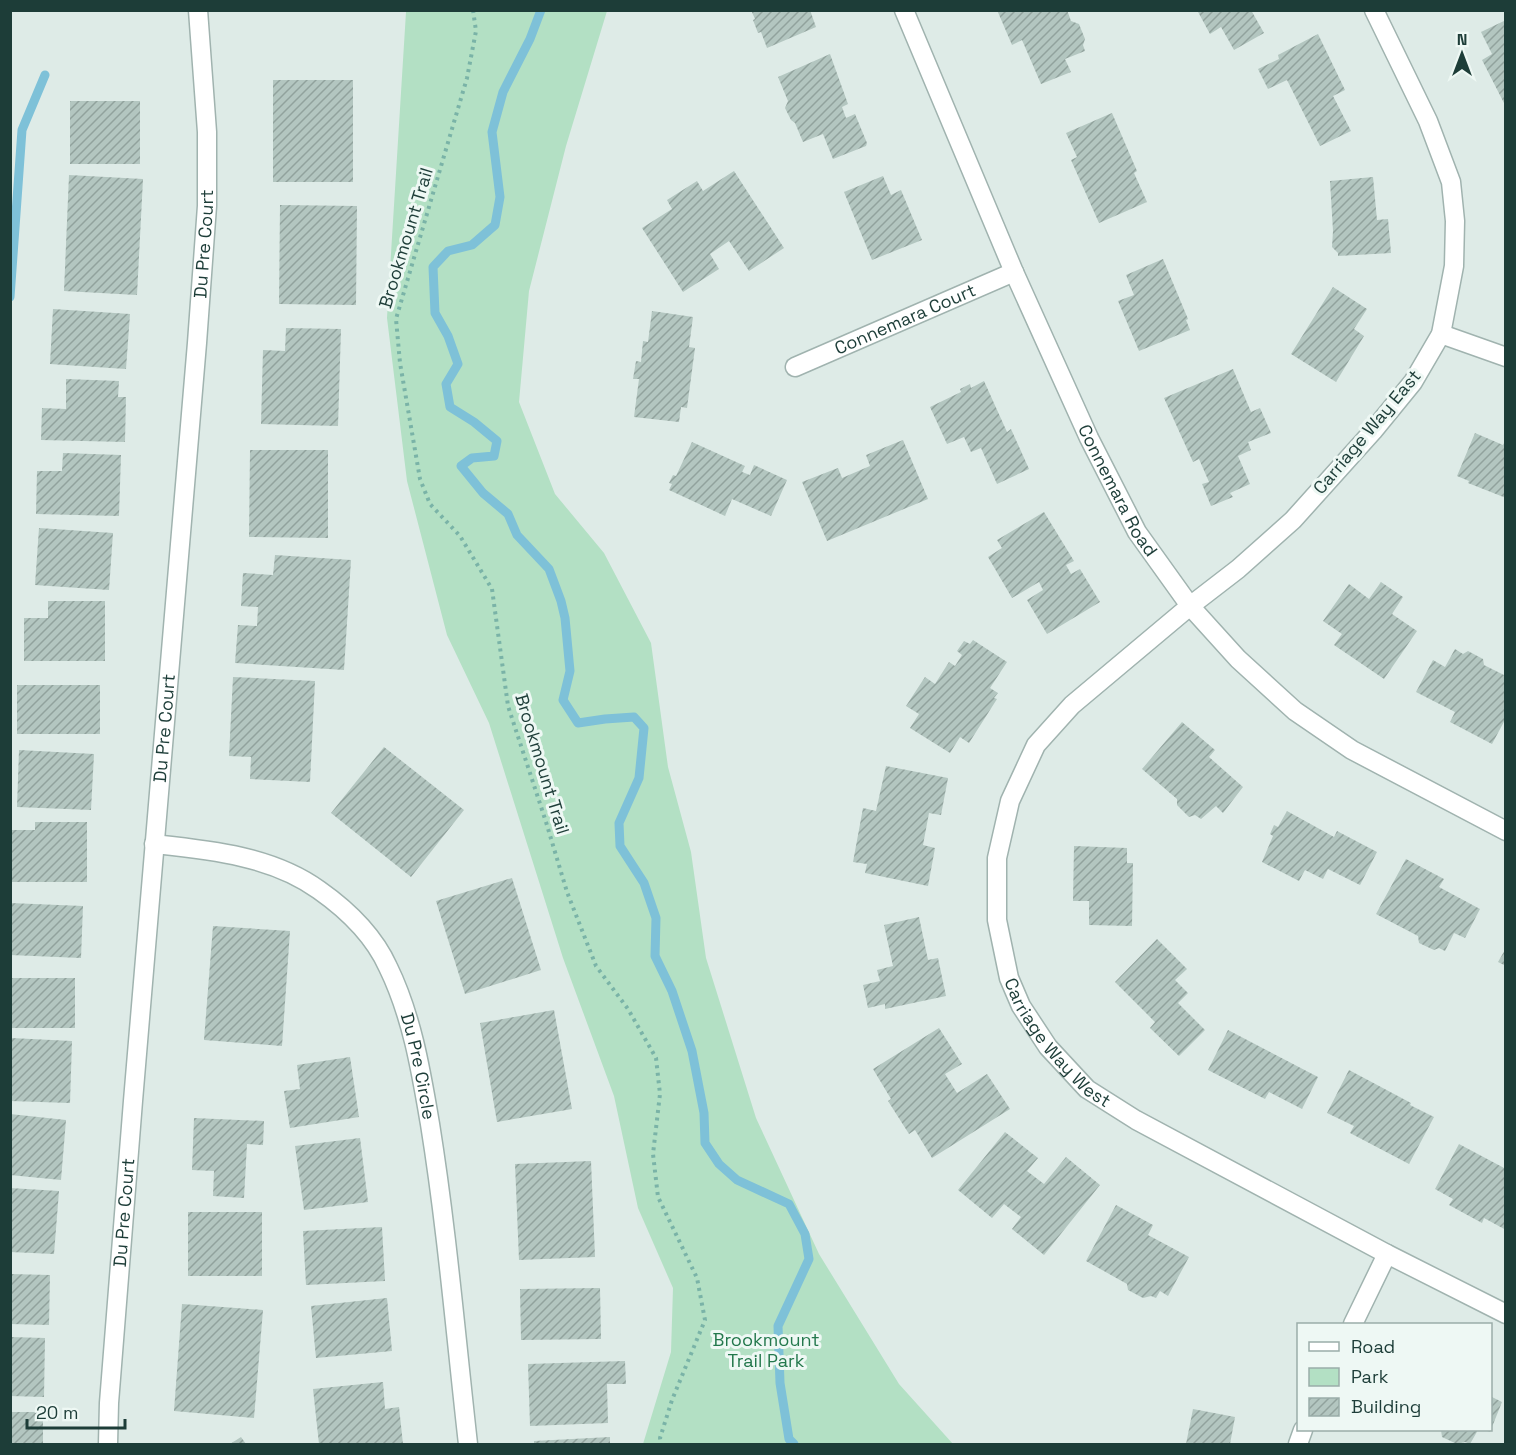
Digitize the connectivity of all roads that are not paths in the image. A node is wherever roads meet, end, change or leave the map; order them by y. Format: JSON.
{"nodes":[{"id":1,"x":198,"y":10,"type":"edge"},
{"id":2,"x":903,"y":10,"type":"edge"},
{"id":3,"x":1374,"y":10,"type":"edge"},
{"id":4,"x":1014,"y":272,"type":"junction"},
{"id":5,"x":1441,"y":334,"type":"junction"},
{"id":6,"x":1506,"y":357,"type":"edge"},
{"id":7,"x":795,"y":367,"type":"dead end"},
{"id":8,"x":1190,"y":606,"type":"junction"},
{"id":9,"x":1506,"y":831,"type":"edge"},
{"id":10,"x":154,"y":844,"type":"junction"},
{"id":11,"x":1387,"y":1254,"type":"junction"},
{"id":12,"x":1506,"y":1314,"type":"edge"},
{"id":13,"x":1353,"y":1323,"type":"edge"},
{"id":14,"x":108,"y":1444,"type":"edge"},
{"id":15,"x":468,"y":1444,"type":"edge"}],
"edges":[{"from":1,"to":10,"type":"street","name":"Du Pre Court"},
{"from":2,"to":4,"type":"street","name":"Connemara Road"},
{"from":3,"to":5,"type":"street","name":"Carriage Way East"},
{"from":4,"to":7,"type":"street","name":"Connemara Court"},
{"from":4,"to":8,"type":"street","name":"Connemara Road"},
{"from":5,"to":6,"type":"street"},
{"from":5,"to":8,"type":"street","name":"Carriage Way East"},
{"from":8,"to":9,"type":"street","name":"Connemara Road"},
{"from":8,"to":11,"type":"street","name":"Carriage Way West"},
{"from":10,"to":14,"type":"street","name":"Du Pre Court"},
{"from":10,"to":15,"type":"street","name":"Du Pre Circle"},
{"from":11,"to":12,"type":"street","name":"Carriage Way West"},
{"from":11,"to":13,"type":"street"}]}
